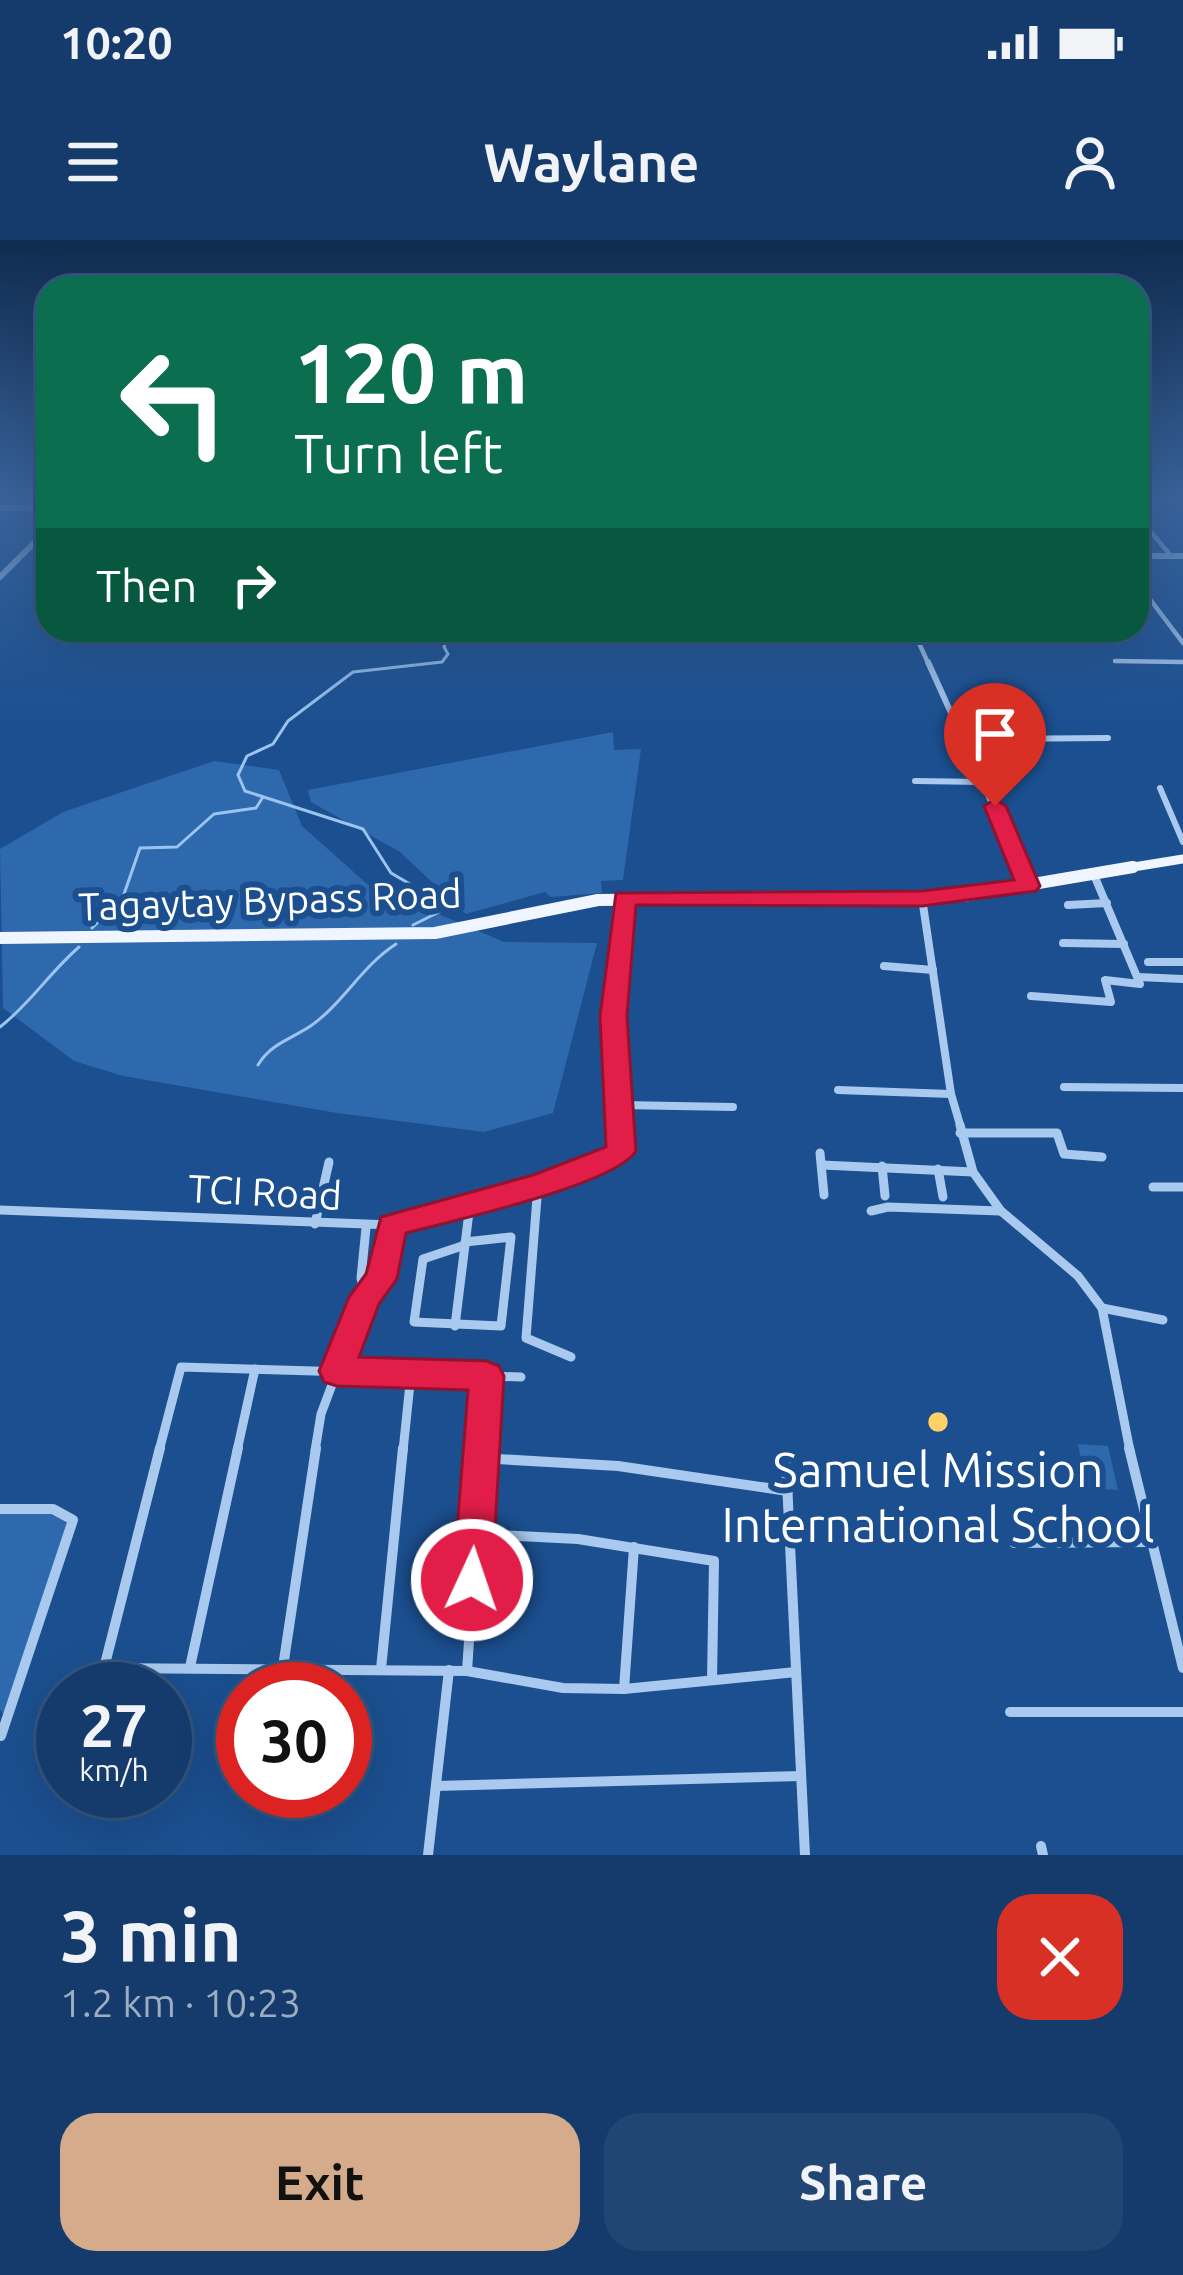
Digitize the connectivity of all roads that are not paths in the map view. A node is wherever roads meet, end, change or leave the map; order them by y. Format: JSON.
{"nodes":[{"id":1,"x":1149,"y":597,"type":"edge"},
{"id":2,"x":1149,"y":602,"type":"edge"},
{"id":3,"x":1153,"y":602,"type":"junction"},
{"id":4,"x":918,"y":642,"type":"edge"},
{"id":5,"x":1183,"y":643,"type":"edge"},
{"id":6,"x":1115,"y":661,"type":"dead end"},
{"id":7,"x":1183,"y":662,"type":"edge"},
{"id":8,"x":1108,"y":738,"type":"dead end"},
{"id":9,"x":965,"y":740,"type":"junction"},
{"id":10,"x":915,"y":781,"type":"dead end"},
{"id":11,"x":984,"y":782,"type":"junction"},
{"id":12,"x":1160,"y":788,"type":"dead end"},
{"id":13,"x":1183,"y":842,"type":"edge"},
{"id":14,"x":1183,"y":859,"type":"edge"},
{"id":15,"x":1094,"y":874,"type":"junction"},
{"id":16,"x":1028,"y":886,"type":"junction"},
{"id":17,"x":624,"y":898,"type":"junction"},
{"id":18,"x":922,"y":898,"type":"junction"},
{"id":19,"x":1107,"y":903,"type":"junction"},
{"id":20,"x":1068,"y":905,"type":"dead end"},
{"id":21,"x":0,"y":938,"type":"edge"},
{"id":22,"x":1063,"y":943,"type":"dead end"},
{"id":23,"x":1124,"y":944,"type":"junction"},
{"id":24,"x":1148,"y":962,"type":"dead end"},
{"id":25,"x":1183,"y":962,"type":"edge"},
{"id":26,"x":884,"y":966,"type":"dead end"},
{"id":27,"x":933,"y":970,"type":"junction"},
{"id":28,"x":1138,"y":977,"type":"junction"},
{"id":29,"x":1183,"y":979,"type":"edge"},
{"id":30,"x":1031,"y":996,"type":"dead end"},
{"id":31,"x":1064,"y":1087,"type":"dead end"},
{"id":32,"x":1183,"y":1088,"type":"edge"},
{"id":33,"x":838,"y":1090,"type":"dead end"},
{"id":34,"x":951,"y":1094,"type":"junction"},
{"id":35,"x":620,"y":1105,"type":"junction"},
{"id":36,"x":733,"y":1106,"type":"dead end"},
{"id":37,"x":960,"y":1133,"type":"junction"},
{"id":38,"x":820,"y":1153,"type":"dead end"},
{"id":39,"x":1102,"y":1156,"type":"dead end"},
{"id":40,"x":329,"y":1162,"type":"dead end"},
{"id":41,"x":822,"y":1165,"type":"junction"},
{"id":42,"x":882,"y":1166,"type":"junction"},
{"id":43,"x":938,"y":1169,"type":"junction"},
{"id":44,"x":973,"y":1172,"type":"junction"},
{"id":45,"x":538,"y":1185,"type":"junction"},
{"id":46,"x":1153,"y":1187,"type":"dead end"},
{"id":47,"x":1183,"y":1187,"type":"edge"},
{"id":48,"x":824,"y":1195,"type":"dead end"},
{"id":49,"x":885,"y":1196,"type":"dead end"},
{"id":50,"x":943,"y":1197,"type":"dead end"},
{"id":51,"x":470,"y":1204,"type":"junction"},
{"id":52,"x":0,"y":1210,"type":"edge"},
{"id":53,"x":871,"y":1210,"type":"dead end"},
{"id":54,"x":1001,"y":1211,"type":"junction"},
{"id":55,"x":315,"y":1224,"type":"junction"},
{"id":56,"x":392,"y":1225,"type":"junction"},
{"id":57,"x":367,"y":1227,"type":"junction"},
{"id":58,"x":465,"y":1244,"type":"junction"},
{"id":59,"x":365,"y":1297,"type":"junction"},
{"id":60,"x":1102,"y":1308,"type":"junction"},
{"id":61,"x":1163,"y":1320,"type":"dead end"},
{"id":62,"x":455,"y":1326,"type":"junction"},
{"id":63,"x":571,"y":1357,"type":"dead end"},
{"id":64,"x":255,"y":1369,"type":"junction"},
{"id":65,"x":337,"y":1371,"type":"junction"},
{"id":66,"x":410,"y":1374,"type":"junction"},
{"id":67,"x":487,"y":1376,"type":"junction"},
{"id":68,"x":521,"y":1377,"type":"dead end"},
{"id":69,"x":480,"y":1458,"type":"junction"},
{"id":70,"x":786,"y":1461,"type":"dead end"},
{"id":71,"x":788,"y":1491,"type":"junction"},
{"id":72,"x":0,"y":1509,"type":"edge"},
{"id":73,"x":475,"y":1534,"type":"junction"},
{"id":74,"x":1152,"y":1542,"type":"junction"},
{"id":75,"x":1014,"y":1543,"type":"dead end"},
{"id":76,"x":634,"y":1547,"type":"junction"},
{"id":77,"x":106,"y":1662,"type":"edge"},
{"id":78,"x":191,"y":1662,"type":"edge"},
{"id":79,"x":284,"y":1662,"type":"edge"},
{"id":80,"x":1183,"y":1667,"type":"edge"},
{"id":81,"x":372,"y":1669,"type":"edge"},
{"id":82,"x":381,"y":1669,"type":"junction"},
{"id":83,"x":449,"y":1670,"type":"junction"},
{"id":84,"x":466,"y":1671,"type":"junction"},
{"id":85,"x":796,"y":1672,"type":"junction"},
{"id":86,"x":712,"y":1680,"type":"junction"},
{"id":87,"x":624,"y":1689,"type":"junction"},
{"id":88,"x":1010,"y":1712,"type":"dead end"},
{"id":89,"x":1183,"y":1712,"type":"edge"},
{"id":90,"x":0,"y":1733,"type":"edge"},
{"id":91,"x":801,"y":1776,"type":"junction"},
{"id":92,"x":436,"y":1786,"type":"junction"},
{"id":93,"x":428,"y":1855,"type":"edge"},
{"id":94,"x":805,"y":1855,"type":"edge"}],
"edges":[{"from":1,"to":3,"type":"street"},
{"from":2,"to":3,"type":"street"},
{"from":3,"to":5,"type":"street"},
{"from":4,"to":9,"type":"street"},
{"from":6,"to":7,"type":"street"},
{"from":8,"to":9,"type":"street"},
{"from":9,"to":11,"type":"street"},
{"from":10,"to":11,"type":"street"},
{"from":11,"to":16,"type":"street"},
{"from":12,"to":13,"type":"street"},
{"from":14,"to":15,"type":"main road","name":"Tagaytay Bypass Road"},
{"from":15,"to":16,"type":"main road","name":"Tagaytay Bypass Road"},
{"from":15,"to":19,"type":"street"},
{"from":16,"to":18,"type":"main road","name":"Tagaytay Bypass Road"},
{"from":17,"to":18,"type":"main road","name":"Tagaytay Bypass Road"},
{"from":17,"to":21,"type":"main road","name":"Tagaytay Bypass Road"},
{"from":17,"to":35,"type":"street","name":"TCI Road"},
{"from":18,"to":27,"type":"street"},
{"from":19,"to":20,"type":"street"},
{"from":19,"to":23,"type":"street"},
{"from":22,"to":23,"type":"street"},
{"from":23,"to":28,"type":"street"},
{"from":24,"to":25,"type":"street"},
{"from":26,"to":27,"type":"street"},
{"from":27,"to":34,"type":"street"},
{"from":28,"to":29,"type":"street"},
{"from":28,"to":30,"type":"street"},
{"from":31,"to":32,"type":"street"},
{"from":33,"to":34,"type":"street"},
{"from":34,"to":37,"type":"street"},
{"from":35,"to":36,"type":"street"},
{"from":35,"to":45,"type":"street","name":"TCI Road"},
{"from":37,"to":39,"type":"street"},
{"from":37,"to":44,"type":"street"},
{"from":38,"to":41,"type":"street"},
{"from":40,"to":55,"type":"street"},
{"from":41,"to":42,"type":"street"},
{"from":41,"to":48,"type":"street"},
{"from":42,"to":43,"type":"street"},
{"from":42,"to":49,"type":"street"},
{"from":43,"to":44,"type":"street"},
{"from":43,"to":50,"type":"street"},
{"from":44,"to":54,"type":"street"},
{"from":45,"to":51,"type":"street","name":"TCI Road"},
{"from":45,"to":63,"type":"street"},
{"from":46,"to":47,"type":"street"},
{"from":51,"to":56,"type":"street","name":"TCI Road"},
{"from":51,"to":58,"type":"street"},
{"from":52,"to":55,"type":"street","name":"TCI Road"},
{"from":53,"to":54,"type":"street"},
{"from":54,"to":60,"type":"street"},
{"from":55,"to":57,"type":"street","name":"TCI Road"},
{"from":56,"to":57,"type":"street","name":"TCI Road"},
{"from":56,"to":59,"type":"street"},
{"from":57,"to":59,"type":"street"},
{"from":58,"to":62,"type":"street"},
{"from":58,"to":62,"type":"street"},
{"from":58,"to":62,"type":"street"},
{"from":59,"to":65,"type":"street"},
{"from":60,"to":61,"type":"street"},
{"from":60,"to":74,"type":"street"},
{"from":64,"to":65,"type":"street"},
{"from":64,"to":77,"type":"street"},
{"from":64,"to":78,"type":"street"},
{"from":65,"to":66,"type":"street"},
{"from":65,"to":79,"type":"street"},
{"from":66,"to":67,"type":"street"},
{"from":66,"to":82,"type":"street"},
{"from":67,"to":68,"type":"street"},
{"from":67,"to":69,"type":"street"},
{"from":69,"to":71,"type":"street"},
{"from":69,"to":73,"type":"street"},
{"from":70,"to":71,"type":"street"},
{"from":71,"to":85,"type":"street"},
{"from":72,"to":90,"type":"street"},
{"from":73,"to":76,"type":"street"},
{"from":73,"to":84,"type":"street"},
{"from":74,"to":75,"type":"street"},
{"from":74,"to":80,"type":"street"},
{"from":76,"to":86,"type":"street"},
{"from":76,"to":87,"type":"street"},
{"from":81,"to":82,"type":"street"},
{"from":82,"to":83,"type":"street"},
{"from":83,"to":84,"type":"street"},
{"from":83,"to":92,"type":"street"},
{"from":84,"to":87,"type":"street"},
{"from":85,"to":86,"type":"street"},
{"from":85,"to":91,"type":"street"},
{"from":86,"to":87,"type":"street"},
{"from":88,"to":89,"type":"street"},
{"from":91,"to":92,"type":"street"},
{"from":91,"to":94,"type":"street"},
{"from":92,"to":93,"type":"street"}]}
